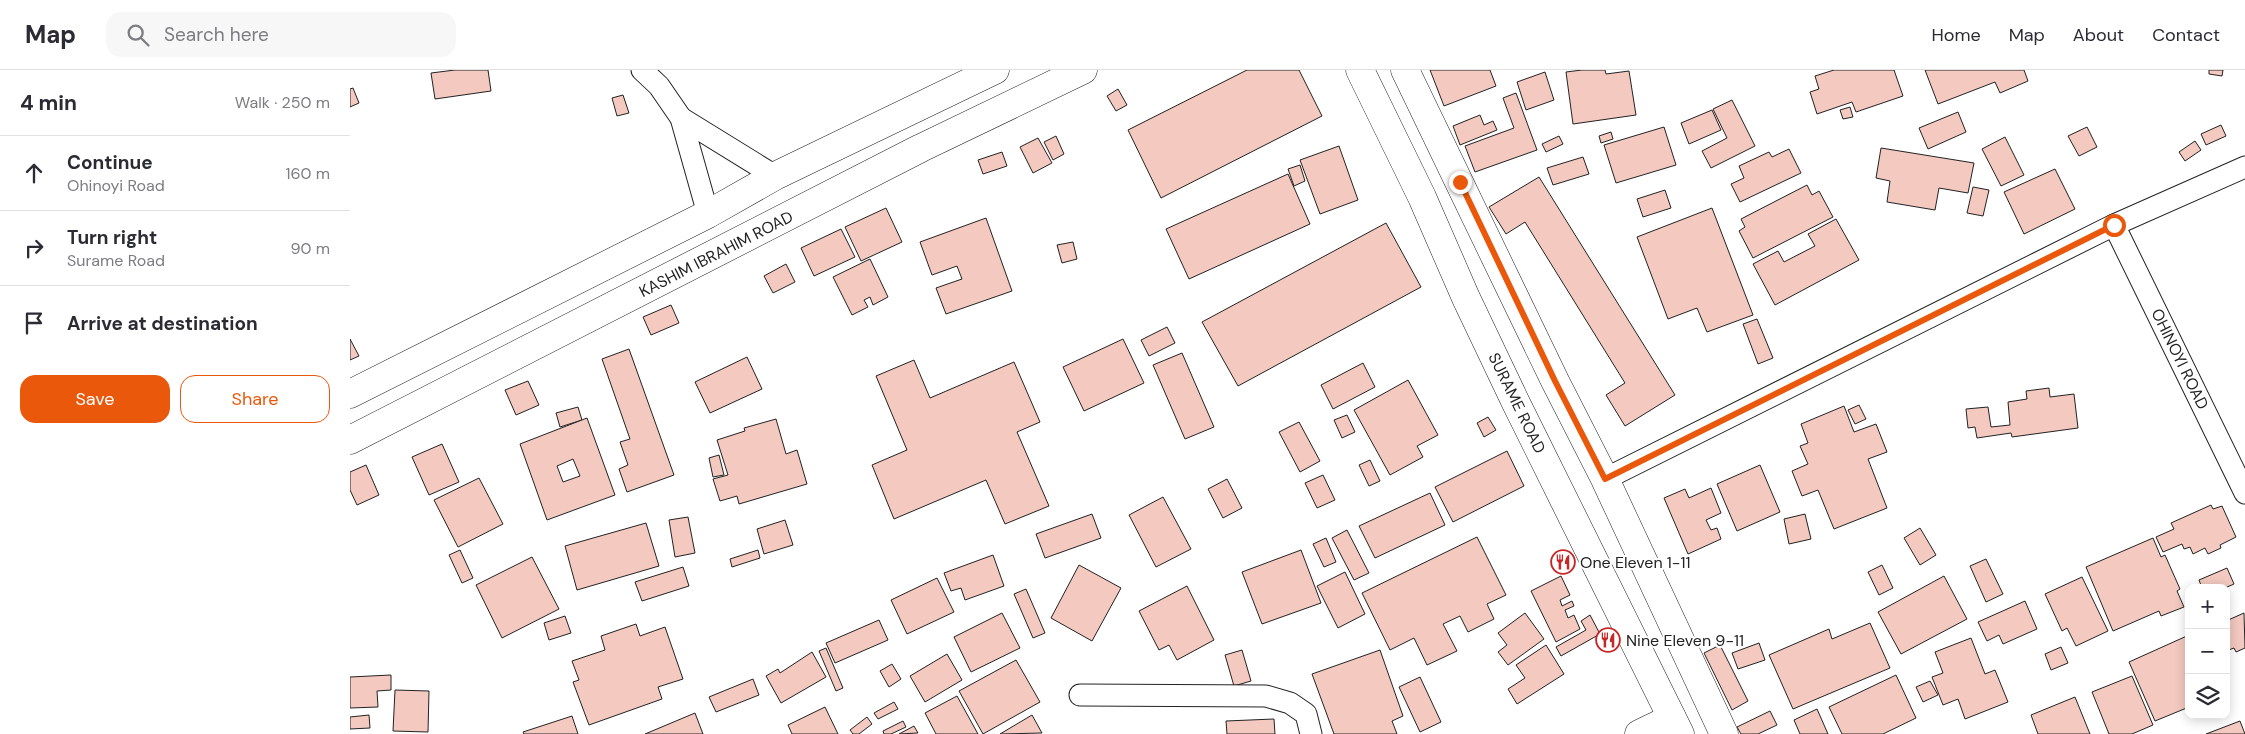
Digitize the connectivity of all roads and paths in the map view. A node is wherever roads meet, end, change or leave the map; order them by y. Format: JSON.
{"nodes":[{"id":1,"x":642,"y":70,"type":"edge"},
{"id":2,"x":995,"y":70,"type":"edge"},
{"id":3,"x":1083,"y":70,"type":"edge"},
{"id":4,"x":1360,"y":70,"type":"edge"},
{"id":5,"x":1405,"y":70,"type":"edge"},
{"id":6,"x":680,"y":118,"type":"junction"},
{"id":7,"x":2245,"y":167,"type":"edge"},
{"id":8,"x":775,"y":176,"type":"junction"},
{"id":9,"x":708,"y":214,"type":"junction"},
{"id":10,"x":2114,"y":225,"type":"junction"},
{"id":11,"x":350,"y":394,"type":"edge"},
{"id":12,"x":350,"y":440,"type":"edge"},
{"id":13,"x":1605,"y":479,"type":"junction"},
{"id":14,"x":2245,"y":493,"type":"edge"},
{"id":15,"x":1080,"y":695,"type":"dead end"},
{"id":16,"x":1676,"y":726,"type":"edge"},
{"id":17,"x":1311,"y":734,"type":"edge"},
{"id":18,"x":1639,"y":734,"type":"edge"},
{"id":19,"x":1724,"y":734,"type":"edge"}],
"edges":[{"from":1,"to":6,"type":"street"},
{"from":2,"to":8,"type":"street"},
{"from":3,"to":12,"type":"street","name":"KASHIM IBRAHIM ROAD"},
{"from":4,"to":16,"type":"street","name":"SURAME ROAD"},
{"from":5,"to":13,"type":"street"},
{"from":6,"to":8,"type":"street"},
{"from":6,"to":9,"type":"street"},
{"from":7,"to":10,"type":"street"},
{"from":8,"to":9,"type":"street"},
{"from":9,"to":11,"type":"street"},
{"from":10,"to":13,"type":"street"},
{"from":10,"to":14,"type":"street","name":"OHINOYI ROAD"},
{"from":13,"to":19,"type":"street"},
{"from":15,"to":17,"type":"street"},
{"from":16,"to":18,"type":"street"}]}
